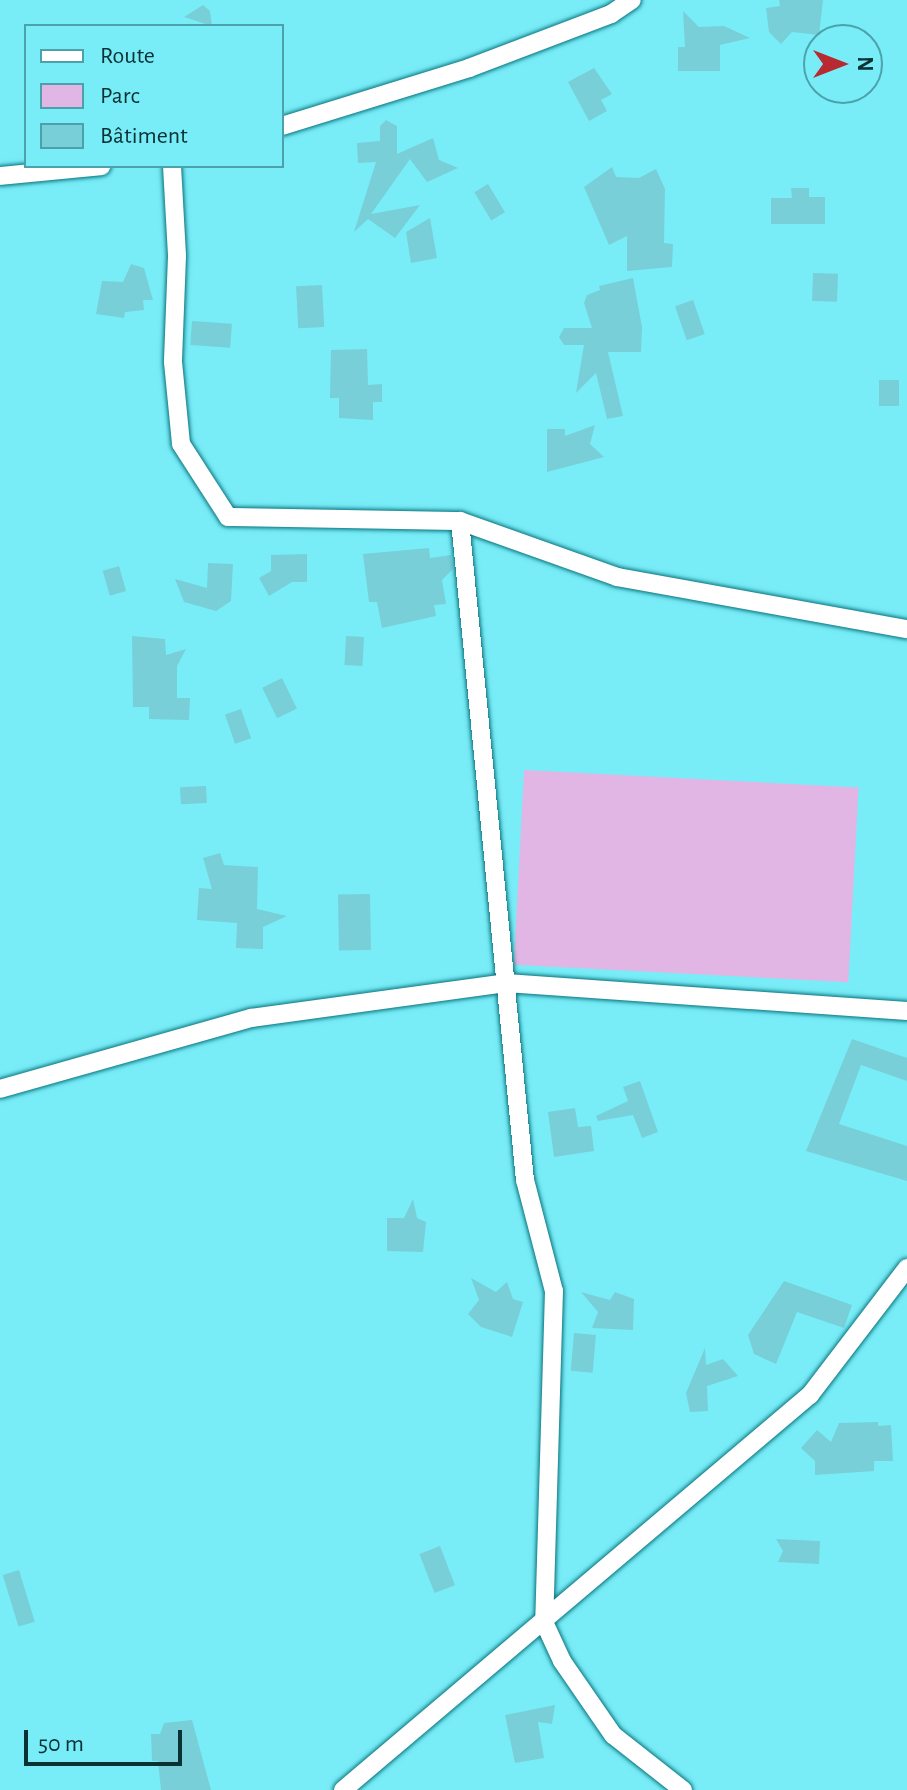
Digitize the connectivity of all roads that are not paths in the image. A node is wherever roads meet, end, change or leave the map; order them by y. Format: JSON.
{"nodes":[{"id":1,"x":632,"y":0,"type":"edge"},
{"id":2,"x":284,"y":125,"type":"edge"},
{"id":3,"x":82,"y":168,"type":"edge"},
{"id":4,"x":172,"y":168,"type":"edge"},
{"id":5,"x":0,"y":176,"type":"edge"},
{"id":6,"x":460,"y":521,"type":"junction"},
{"id":7,"x":907,"y":629,"type":"edge"},
{"id":8,"x":506,"y":983,"type":"junction"},
{"id":9,"x":907,"y":1011,"type":"edge"},
{"id":10,"x":0,"y":1089,"type":"edge"},
{"id":11,"x":907,"y":1268,"type":"edge"},
{"id":12,"x":544,"y":1622,"type":"junction"},
{"id":13,"x":343,"y":1790,"type":"edge"},
{"id":14,"x":683,"y":1790,"type":"edge"}],
"edges":[{"from":1,"to":2,"type":"street"},
{"from":3,"to":5,"type":"street"},
{"from":4,"to":6,"type":"street"},
{"from":6,"to":7,"type":"street"},
{"from":6,"to":8,"type":"street"},
{"from":8,"to":9,"type":"street"},
{"from":8,"to":10,"type":"street"},
{"from":8,"to":12,"type":"street"},
{"from":11,"to":12,"type":"street"},
{"from":12,"to":13,"type":"street"},
{"from":12,"to":14,"type":"street"}]}
